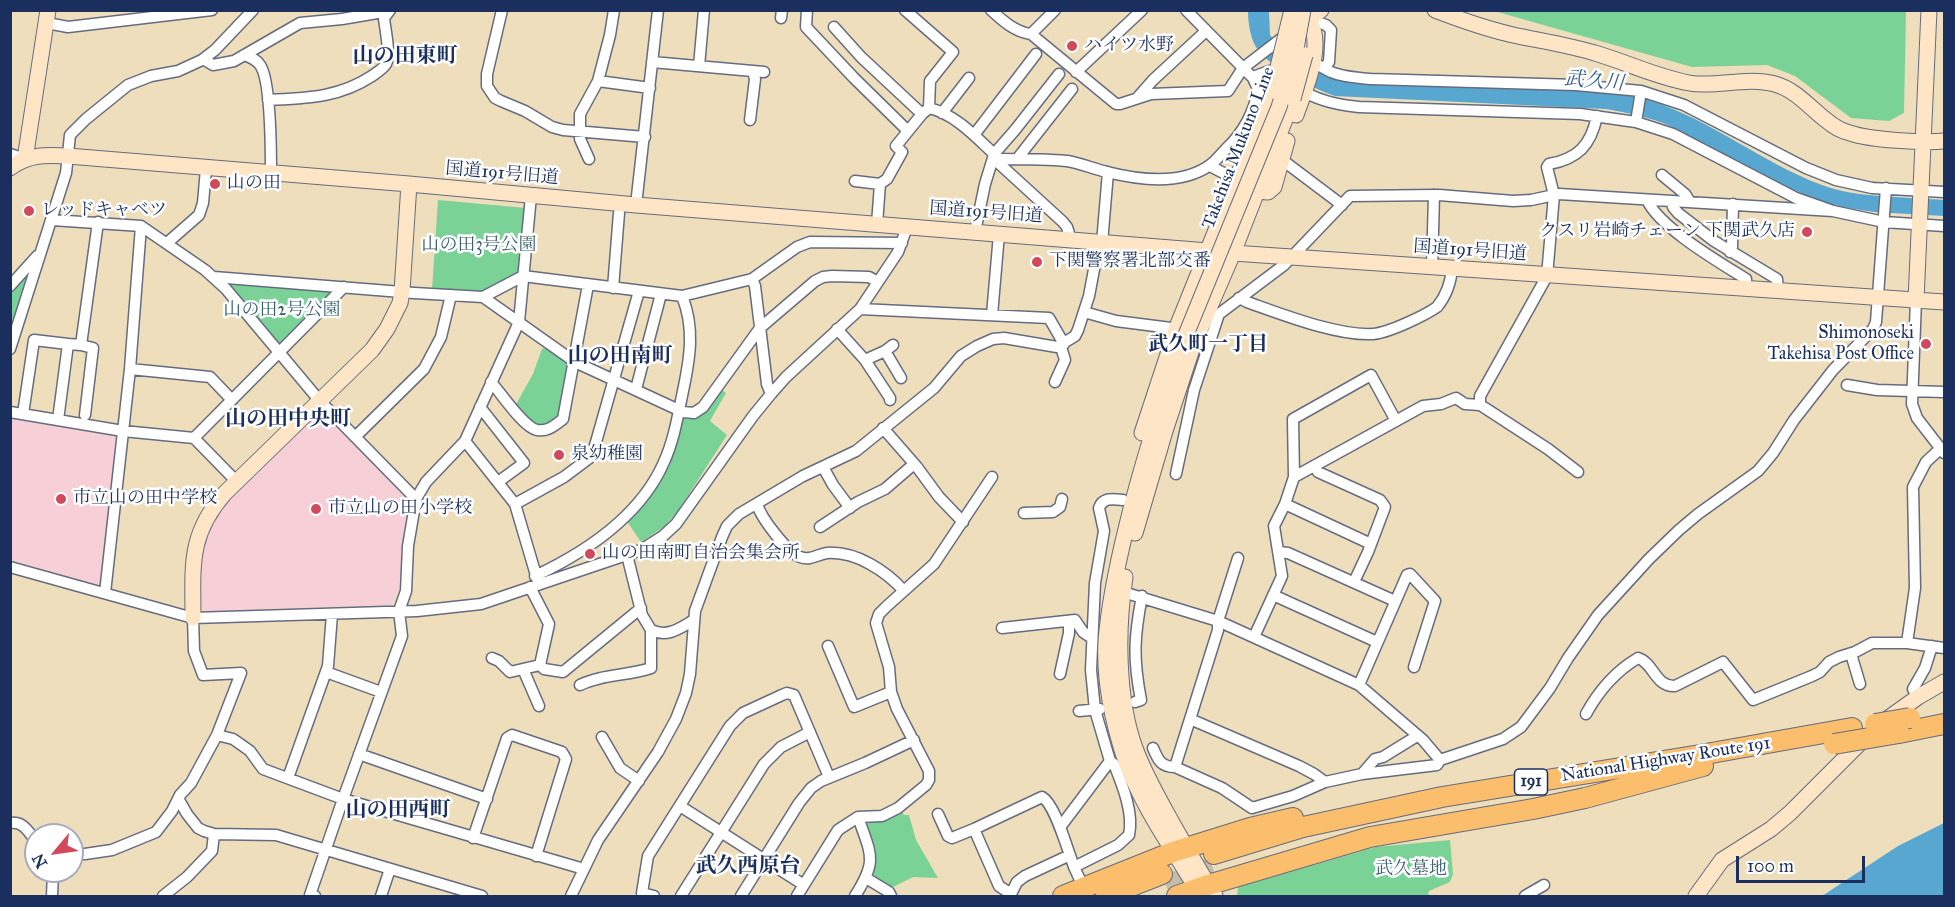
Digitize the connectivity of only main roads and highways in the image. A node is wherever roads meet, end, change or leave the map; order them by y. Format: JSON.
{"nodes":[{"id":1,"x":1944,"y":713,"type":"edge"},
{"id":2,"x":1944,"y":724,"type":"edge"},
{"id":3,"x":1904,"y":726,"type":"junction"},
{"id":4,"x":1703,"y":766,"type":"junction"},
{"id":5,"x":1533,"y":782,"type":"junction"},
{"id":6,"x":1168,"y":885,"type":"edge"},
{"id":7,"x":1085,"y":892,"type":"edge"},
{"id":8,"x":1205,"y":892,"type":"edge"},
{"id":9,"x":1063,"y":897,"type":"edge"},
{"id":10,"x":1106,"y":897,"type":"edge"},
{"id":11,"x":1138,"y":897,"type":"edge"}],
"edges":[{"from":1,"to":3,"type":"highway","name":"National Highway Route 191","number":"191"},
{"from":2,"to":3,"type":"highway","name":"National Highway Route 191","number":"191"},
{"from":3,"to":4,"type":"highway","name":"National Highway Route 191","number":"191","bridge":true},
{"from":3,"to":5,"type":"highway","name":"National Highway Route 191","number":"191","bridge":true},
{"from":4,"to":5,"type":"highway","name":"National Highway Route 191","number":"191"},
{"from":4,"to":8,"type":"highway"},
{"from":5,"to":7,"type":"highway"},
{"from":6,"to":8,"type":"highway"},
{"from":6,"to":10,"type":"highway"},
{"from":6,"to":11,"type":"highway"},
{"from":7,"to":9,"type":"highway"}]}
